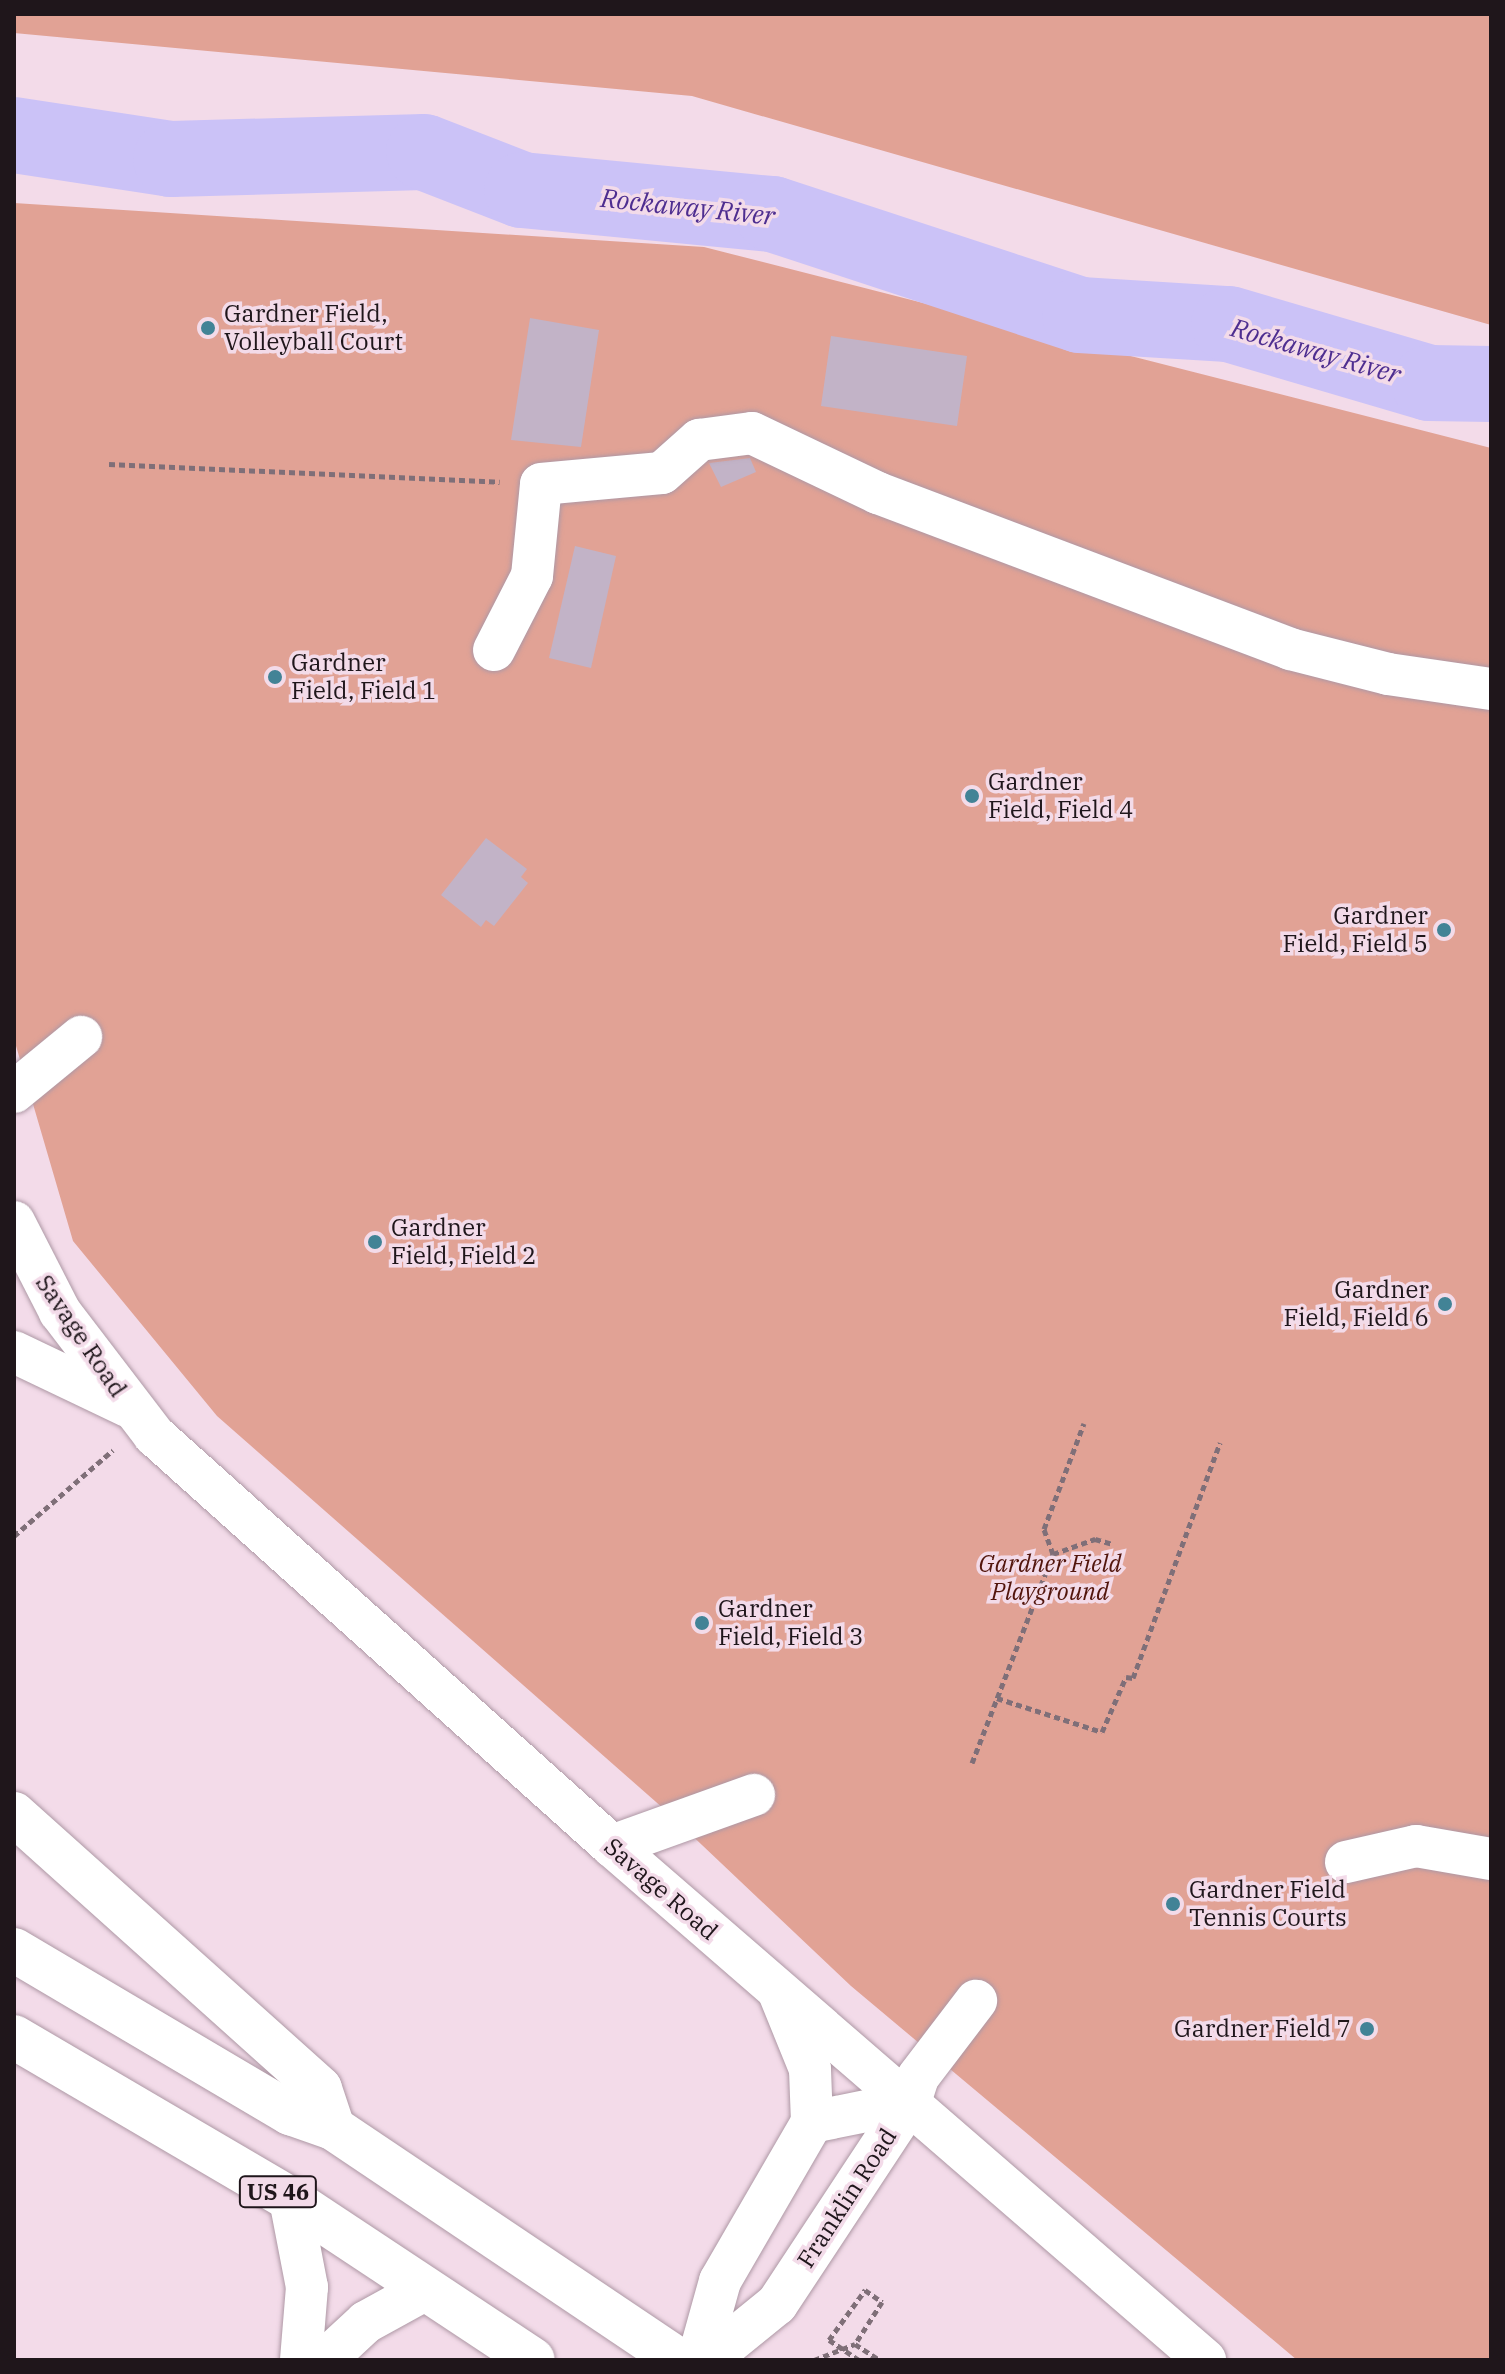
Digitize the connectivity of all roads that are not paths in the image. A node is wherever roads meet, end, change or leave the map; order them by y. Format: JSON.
{"nodes":[{"id":1,"x":494,"y":650,"type":"dead end"},
{"id":2,"x":1491,"y":689,"type":"edge"},
{"id":3,"x":81,"y":1037,"type":"dead end"},
{"id":4,"x":14,"y":1092,"type":"edge"},
{"id":5,"x":14,"y":1222,"type":"edge"},
{"id":6,"x":14,"y":1352,"type":"edge"},
{"id":7,"x":128,"y":1406,"type":"junction"},
{"id":8,"x":754,"y":1795,"type":"dead end"},
{"id":9,"x":14,"y":1814,"type":"edge"},
{"id":10,"x":612,"y":1846,"type":"junction"},
{"id":11,"x":1491,"y":1859,"type":"edge"},
{"id":12,"x":1346,"y":1862,"type":"dead end"},
{"id":13,"x":14,"y":1950,"type":"edge"},
{"id":14,"x":778,"y":1991,"type":"junction"},
{"id":15,"x":976,"y":2001,"type":"dead end"},
{"id":16,"x":14,"y":2037,"type":"edge"},
{"id":17,"x":910,"y":2102,"type":"junction"},
{"id":18,"x":812,"y":2122,"type":"junction"},
{"id":19,"x":333,"y":2128,"type":"junction"},
{"id":20,"x":290,"y":2199,"type":"junction"},
{"id":21,"x":426,"y":2289,"type":"junction"},
{"id":22,"x":321,"y":2359,"type":"edge"},
{"id":23,"x":533,"y":2360,"type":"edge"},
{"id":24,"x":678,"y":2360,"type":"edge"},
{"id":25,"x":698,"y":2360,"type":"edge"},
{"id":26,"x":708,"y":2360,"type":"edge"},
{"id":27,"x":1205,"y":2360,"type":"edge"}],
"edges":[{"from":1,"to":2,"type":"street"},
{"from":3,"to":4,"type":"street"},
{"from":5,"to":7,"type":"street","name":"Savage Road"},
{"from":6,"to":7,"type":"street","name":"Savage Road"},
{"from":7,"to":10,"type":"street","name":"Savage Road"},
{"from":8,"to":10,"type":"street"},
{"from":9,"to":19,"type":"main road"},
{"from":10,"to":14,"type":"street","name":"Savage Road"},
{"from":11,"to":12,"type":"street"},
{"from":13,"to":19,"type":"main road"},
{"from":14,"to":17,"type":"street","name":"Savage Road"},
{"from":14,"to":18,"type":"street"},
{"from":15,"to":17,"type":"street"},
{"from":16,"to":20,"type":"main road","number":"US 46"},
{"from":17,"to":18,"type":"street","name":"Franklin Road"},
{"from":17,"to":26,"type":"street","name":"Franklin Road"},
{"from":17,"to":27,"type":"street","name":"Savage Road"},
{"from":18,"to":25,"type":"street"},
{"from":19,"to":24,"type":"main road"},
{"from":20,"to":21,"type":"main road","number":"US 46"},
{"from":20,"to":22,"type":"street"},
{"from":21,"to":22,"type":"street"},
{"from":21,"to":23,"type":"main road","number":"US 46"}]}
